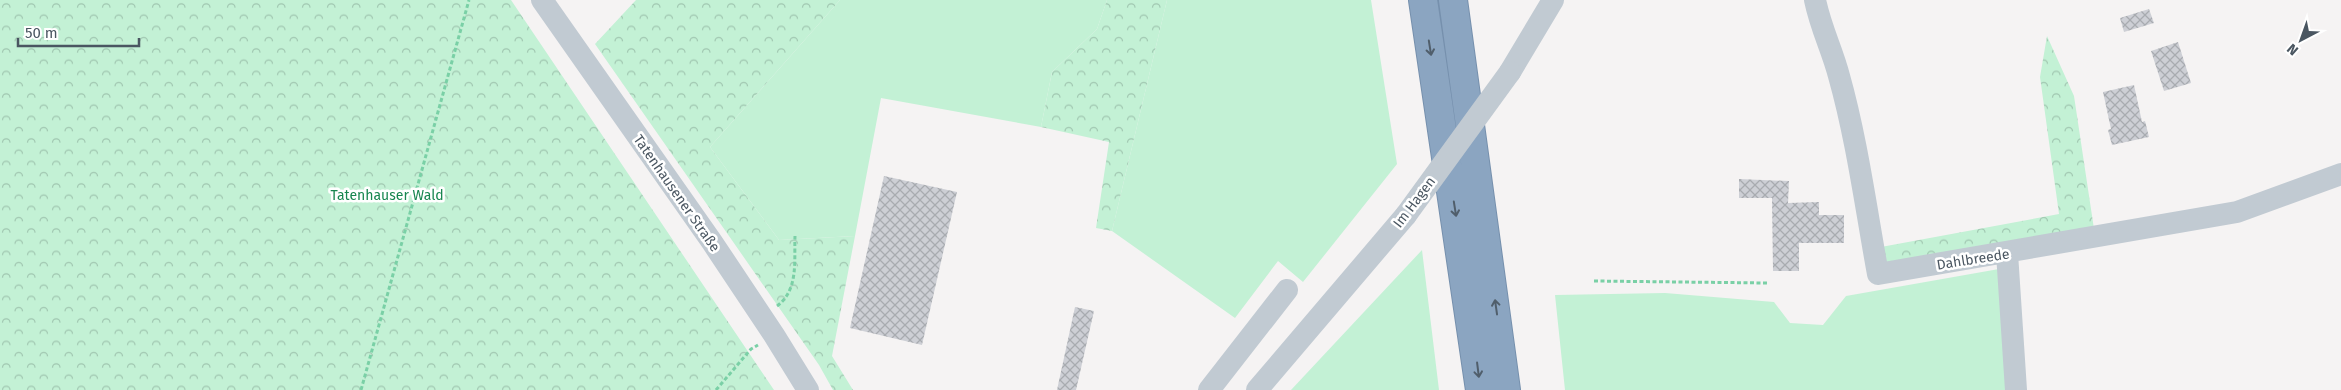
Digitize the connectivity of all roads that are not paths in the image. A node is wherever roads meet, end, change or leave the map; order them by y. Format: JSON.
{"nodes":[{"id":1,"x":542,"y":0,"type":"edge"},
{"id":2,"x":1423,"y":0,"type":"edge"},
{"id":3,"x":1452,"y":0,"type":"edge"},
{"id":4,"x":1553,"y":0,"type":"edge"},
{"id":5,"x":1815,"y":0,"type":"edge"},
{"id":6,"x":2341,"y":174,"type":"edge"},
{"id":7,"x":2007,"y":253,"type":"junction"},
{"id":8,"x":1287,"y":290,"type":"dead end"},
{"id":9,"x":808,"y":390,"type":"edge"},
{"id":10,"x":1210,"y":390,"type":"edge"},
{"id":11,"x":1257,"y":390,"type":"edge"},
{"id":12,"x":1480,"y":390,"type":"edge"},
{"id":13,"x":1506,"y":390,"type":"edge"},
{"id":14,"x":2016,"y":390,"type":"edge"}],
"edges":[{"from":1,"to":9,"type":"street","name":"Tatenhausener Straße"},
{"from":2,"to":12,"type":"highway","one_way":true},
{"from":13,"to":3,"type":"highway","one_way":true},
{"from":4,"to":11,"type":"street","name":"Im Hagen","bridge":true},
{"from":5,"to":7,"type":"street","name":"Dahlbreede"},
{"from":6,"to":7,"type":"street","name":"Dahlbreede"},
{"from":7,"to":14,"type":"street"},
{"from":8,"to":10,"type":"street"}]}
